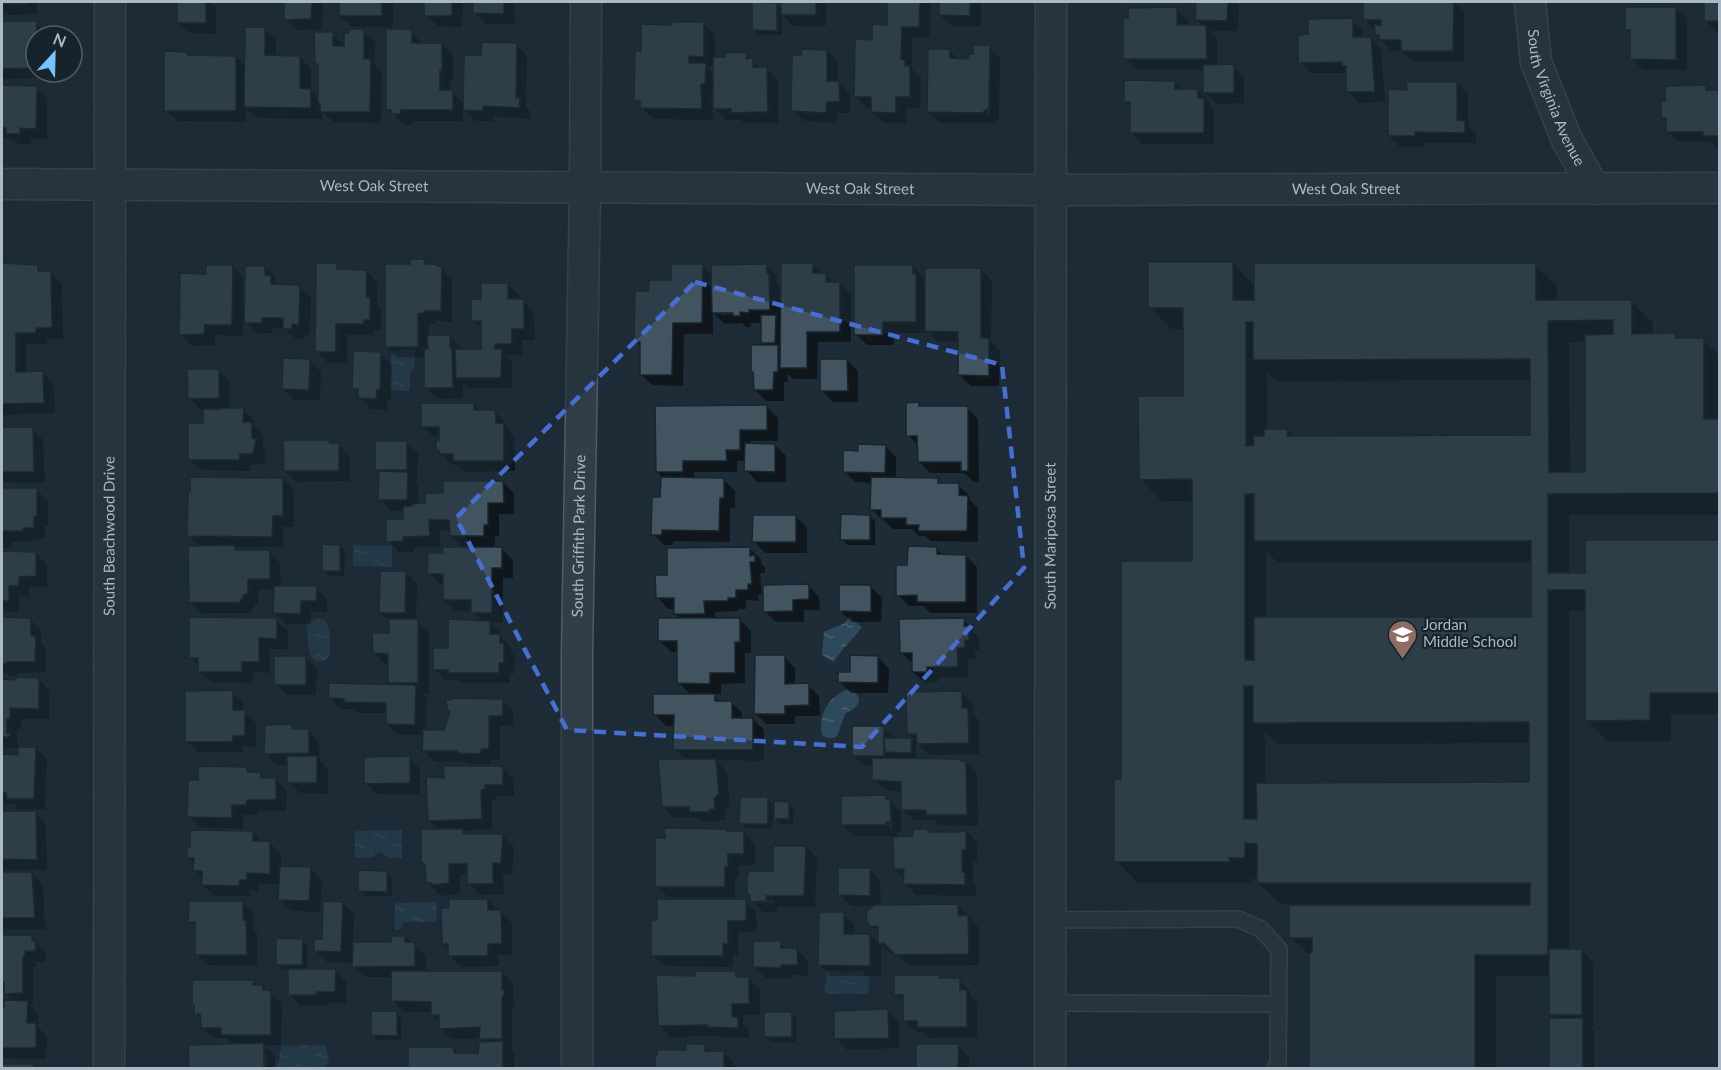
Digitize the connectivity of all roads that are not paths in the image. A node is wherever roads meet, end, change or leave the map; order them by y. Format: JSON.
{"nodes":[{"id":1,"x":110,"y":2,"type":"edge"},
{"id":2,"x":586,"y":2,"type":"edge"},
{"id":3,"x":1051,"y":2,"type":"edge"},
{"id":4,"x":1530,"y":2,"type":"edge"},
{"id":5,"x":2,"y":184,"type":"edge"},
{"id":6,"x":111,"y":185,"type":"junction"},
{"id":7,"x":585,"y":188,"type":"junction"},
{"id":8,"x":1719,"y":188,"type":"edge"},
{"id":9,"x":1594,"y":189,"type":"junction"},
{"id":10,"x":1051,"y":190,"type":"junction"},
{"id":11,"x":1050,"y":920,"type":"junction"},
{"id":12,"x":1050,"y":1003,"type":"junction"},
{"id":13,"x":1278,"y":1004,"type":"junction"},
{"id":14,"x":109,"y":1068,"type":"edge"},
{"id":15,"x":577,"y":1068,"type":"edge"},
{"id":16,"x":1050,"y":1068,"type":"edge"},
{"id":17,"x":1275,"y":1068,"type":"edge"}],
"edges":[{"from":1,"to":6,"type":"street","name":"South Beachwood Drive"},
{"from":2,"to":7,"type":"street","name":"South Griffith Park Drive"},
{"from":3,"to":10,"type":"street","name":"South Mariposa Street"},
{"from":4,"to":9,"type":"street","name":"South Virginia Avenue"},
{"from":5,"to":6,"type":"street","name":"West Oak Street"},
{"from":6,"to":7,"type":"street","name":"West Oak Street"},
{"from":6,"to":14,"type":"street","name":"South Beachwood Drive"},
{"from":7,"to":10,"type":"street","name":"West Oak Street"},
{"from":7,"to":15,"type":"street","name":"South Griffith Park Drive"},
{"from":8,"to":9,"type":"street","name":"West Oak Street"},
{"from":9,"to":10,"type":"street","name":"West Oak Street"},
{"from":10,"to":11,"type":"street","name":"South Mariposa Street"},
{"from":11,"to":12,"type":"street","name":"South Mariposa Street"},
{"from":11,"to":13,"type":"lane"},
{"from":12,"to":13,"type":"lane"},
{"from":12,"to":16,"type":"street","name":"South Mariposa Street"},
{"from":13,"to":17,"type":"lane"}]}
